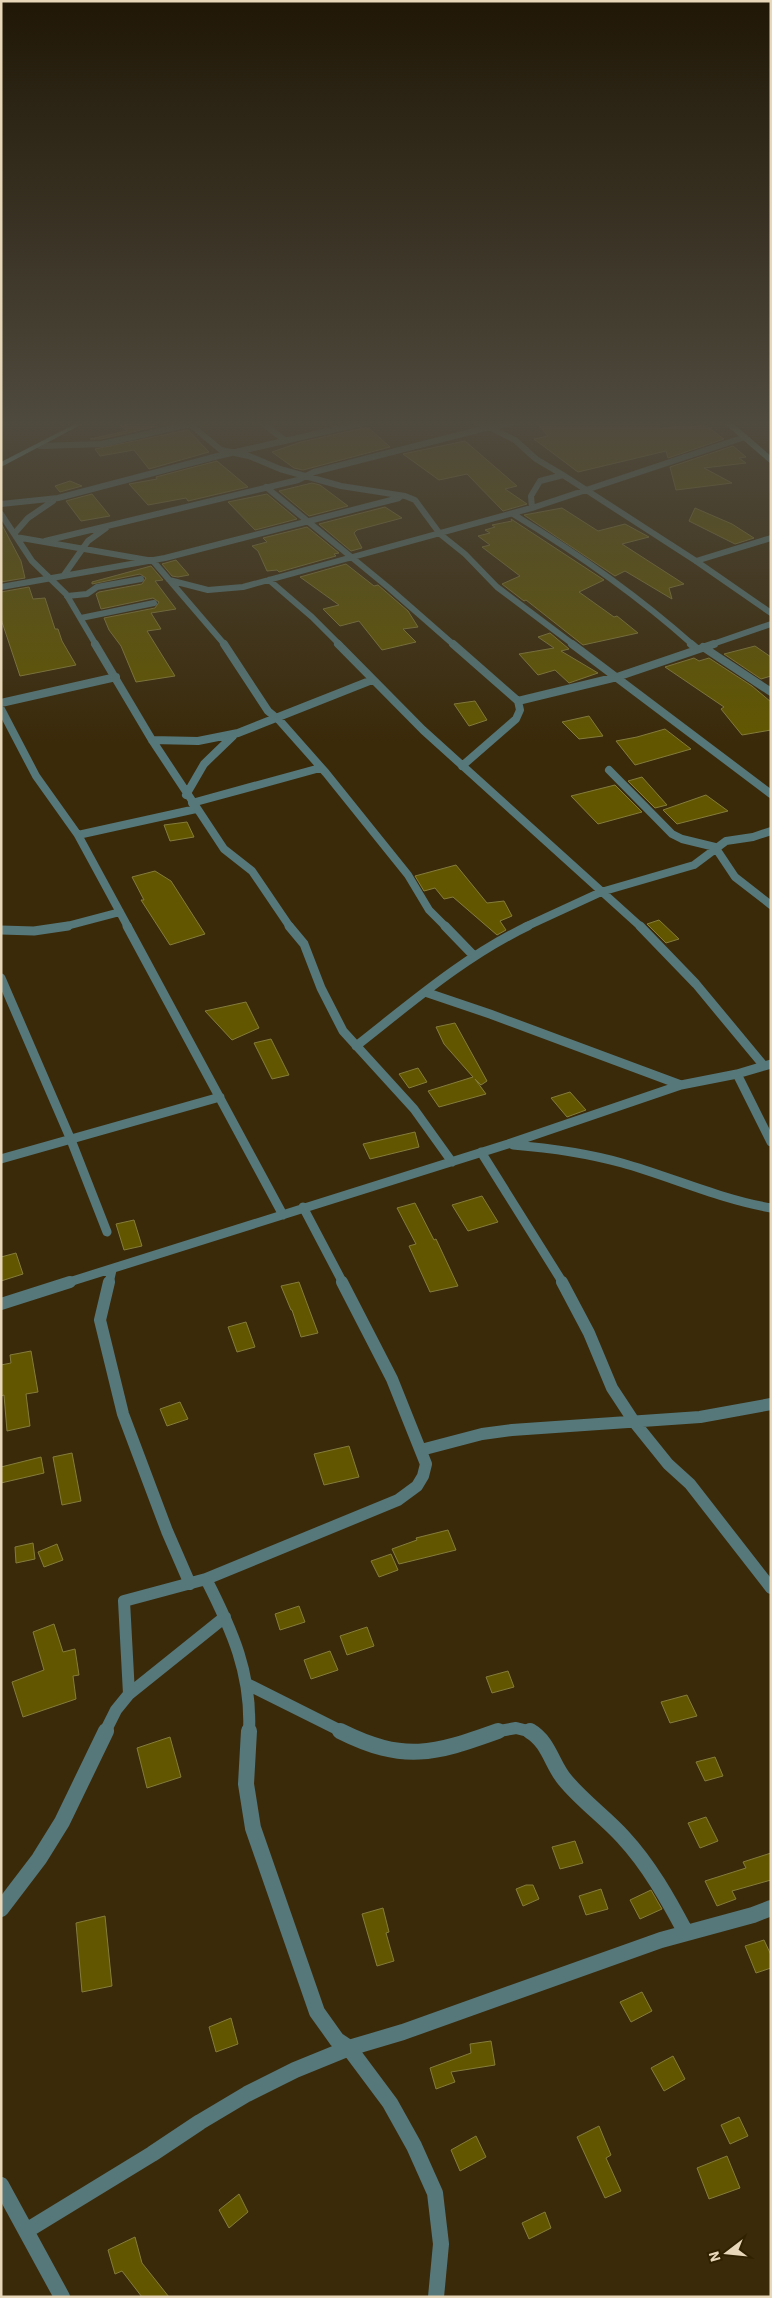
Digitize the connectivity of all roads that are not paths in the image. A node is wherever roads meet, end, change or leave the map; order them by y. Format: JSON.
{"nodes":[{"id":1,"x":10,"y":528,"type":"edge"},
{"id":2,"x":21,"y":528,"type":"edge"},
{"id":3,"x":94,"y":528,"type":"edge"},
{"id":4,"x":105,"y":528,"type":"edge"},
{"id":5,"x":277,"y":528,"type":"edge"},
{"id":6,"x":318,"y":528,"type":"edge"},
{"id":7,"x":436,"y":528,"type":"edge"},
{"id":8,"x":461,"y":528,"type":"edge"},
{"id":9,"x":536,"y":528,"type":"edge"},
{"id":10,"x":645,"y":528,"type":"edge"},
{"id":11,"x":440,"y":534,"type":"junction"},
{"id":12,"x":15,"y":536,"type":"junction"},
{"id":13,"x":771,"y":538,"type":"edge"},
{"id":14,"x":42,"y":542,"type":"junction"},
{"id":15,"x":81,"y":550,"type":"junction"},
{"id":16,"x":352,"y":557,"type":"junction"},
{"id":17,"x":153,"y":561,"type":"junction"},
{"id":18,"x":696,"y":561,"type":"junction"},
{"id":19,"x":64,"y":575,"type":"junction"},
{"id":20,"x":51,"y":577,"type":"junction"},
{"id":21,"x":141,"y":579,"type":"dead end"},
{"id":22,"x":169,"y":580,"type":"junction"},
{"id":23,"x":269,"y":580,"type":"junction"},
{"id":24,"x":1,"y":587,"type":"edge"},
{"id":25,"x":67,"y":596,"type":"junction"},
{"id":26,"x":154,"y":604,"type":"dead end"},
{"id":27,"x":771,"y":613,"type":"edge"},
{"id":28,"x":81,"y":618,"type":"junction"},
{"id":29,"x":771,"y":624,"type":"edge"},
{"id":30,"x":700,"y":648,"type":"junction"},
{"id":31,"x":116,"y":677,"type":"junction"},
{"id":32,"x":616,"y":677,"type":"junction"},
{"id":33,"x":372,"y":680,"type":"junction"},
{"id":34,"x":771,"y":692,"type":"edge"},
{"id":35,"x":518,"y":701,"type":"junction"},
{"id":36,"x":1,"y":703,"type":"edge"},
{"id":37,"x":1,"y":709,"type":"edge"},
{"id":38,"x":277,"y":719,"type":"junction"},
{"id":39,"x":236,"y":734,"type":"junction"},
{"id":40,"x":152,"y":740,"type":"junction"},
{"id":41,"x":462,"y":766,"type":"junction"},
{"id":42,"x":320,"y":768,"type":"junction"},
{"id":43,"x":608,"y":770,"type":"dead end"},
{"id":44,"x":186,"y":794,"type":"junction"},
{"id":45,"x":771,"y":794,"type":"edge"},
{"id":46,"x":194,"y":806,"type":"junction"},
{"id":47,"x":771,"y":831,"type":"edge"},
{"id":48,"x":78,"y":835,"type":"junction"},
{"id":49,"x":718,"y":848,"type":"junction"},
{"id":50,"x":601,"y":892,"type":"junction"},
{"id":51,"x":771,"y":905,"type":"edge"},
{"id":52,"x":120,"y":912,"type":"junction"},
{"id":53,"x":1,"y":930,"type":"edge"},
{"id":54,"x":474,"y":956,"type":"junction"},
{"id":55,"x":1,"y":978,"type":"edge"},
{"id":56,"x":425,"y":992,"type":"junction"},
{"id":57,"x":356,"y":1046,"type":"junction"},
{"id":58,"x":768,"y":1065,"type":"edge"},
{"id":59,"x":736,"y":1074,"type":"junction"},
{"id":60,"x":681,"y":1085,"type":"junction"},
{"id":61,"x":220,"y":1097,"type":"junction"},
{"id":62,"x":71,"y":1140,"type":"junction"},
{"id":63,"x":771,"y":1142,"type":"edge"},
{"id":64,"x":508,"y":1144,"type":"junction"},
{"id":65,"x":481,"y":1152,"type":"junction"},
{"id":66,"x":5,"y":1156,"type":"edge"},
{"id":67,"x":452,"y":1162,"type":"junction"},
{"id":68,"x":303,"y":1207,"type":"junction"},
{"id":69,"x":771,"y":1208,"type":"edge"},
{"id":70,"x":283,"y":1215,"type":"junction"},
{"id":71,"x":107,"y":1232,"type":"dead end"},
{"id":72,"x":112,"y":1270,"type":"junction"},
{"id":73,"x":1,"y":1304,"type":"edge"},
{"id":74,"x":771,"y":1404,"type":"edge"},
{"id":75,"x":635,"y":1423,"type":"junction"},
{"id":76,"x":421,"y":1450,"type":"junction"},
{"id":77,"x":206,"y":1579,"type":"junction"},
{"id":78,"x":190,"y":1584,"type":"junction"},
{"id":79,"x":771,"y":1588,"type":"edge"},
{"id":80,"x":226,"y":1617,"type":"junction"},
{"id":81,"x":247,"y":1684,"type":"junction"},
{"id":82,"x":129,"y":1694,"type":"junction"},
{"id":83,"x":771,"y":1908,"type":"edge"},
{"id":84,"x":1,"y":1909,"type":"edge"},
{"id":85,"x":686,"y":1933,"type":"junction"},
{"id":86,"x":349,"y":2048,"type":"junction"},
{"id":87,"x":1,"y":2185,"type":"edge"},
{"id":88,"x":26,"y":2232,"type":"junction"},
{"id":89,"x":62,"y":2297,"type":"edge"},
{"id":90,"x":436,"y":2297,"type":"edge"}],
"edges":[{"from":1,"to":12,"type":"street"},
{"from":2,"to":12,"type":"street"},
{"from":3,"to":14,"type":"street"},
{"from":4,"to":15,"type":"street"},
{"from":5,"to":17,"type":"street"},
{"from":6,"to":16,"type":"street"},
{"from":7,"to":11,"type":"street"},
{"from":8,"to":11,"type":"street"},
{"from":9,"to":30,"type":"street"},
{"from":10,"to":18,"type":"street"},
{"from":11,"to":16,"type":"street"},
{"from":11,"to":32,"type":"street"},
{"from":12,"to":14,"type":"street"},
{"from":12,"to":20,"type":"street"},
{"from":13,"to":18,"type":"street"},
{"from":14,"to":15,"type":"street"},
{"from":15,"to":17,"type":"street"},
{"from":15,"to":19,"type":"street"},
{"from":16,"to":23,"type":"street"},
{"from":16,"to":35,"type":"street"},
{"from":17,"to":19,"type":"street"},
{"from":17,"to":22,"type":"street"},
{"from":18,"to":27,"type":"street"},
{"from":19,"to":20,"type":"street"},
{"from":20,"to":24,"type":"street"},
{"from":20,"to":25,"type":"street"},
{"from":21,"to":25,"type":"street"},
{"from":22,"to":23,"type":"street"},
{"from":22,"to":38,"type":"street"},
{"from":23,"to":33,"type":"street"},
{"from":25,"to":28,"type":"street"},
{"from":26,"to":28,"type":"street"},
{"from":28,"to":31,"type":"street"},
{"from":29,"to":30,"type":"street"},
{"from":30,"to":32,"type":"street"},
{"from":30,"to":34,"type":"street"},
{"from":31,"to":36,"type":"street"},
{"from":31,"to":40,"type":"street"},
{"from":32,"to":35,"type":"street"},
{"from":32,"to":45,"type":"street"},
{"from":33,"to":38,"type":"street"},
{"from":33,"to":41,"type":"street"},
{"from":35,"to":41,"type":"street"},
{"from":37,"to":48,"type":"street"},
{"from":38,"to":39,"type":"street"},
{"from":38,"to":42,"type":"street"},
{"from":39,"to":40,"type":"street"},
{"from":39,"to":44,"type":"street"},
{"from":40,"to":44,"type":"street"},
{"from":41,"to":50,"type":"street"},
{"from":42,"to":46,"type":"street"},
{"from":42,"to":54,"type":"street"},
{"from":43,"to":49,"type":"street"},
{"from":44,"to":46,"type":"street"},
{"from":46,"to":48,"type":"street"},
{"from":46,"to":57,"type":"street"},
{"from":47,"to":49,"type":"street"},
{"from":48,"to":52,"type":"street"},
{"from":49,"to":50,"type":"street"},
{"from":49,"to":51,"type":"street"},
{"from":50,"to":54,"type":"street"},
{"from":50,"to":58,"type":"street"},
{"from":52,"to":53,"type":"street"},
{"from":52,"to":61,"type":"street"},
{"from":54,"to":56,"type":"street"},
{"from":55,"to":62,"type":"street"},
{"from":56,"to":57,"type":"street"},
{"from":56,"to":60,"type":"street"},
{"from":57,"to":67,"type":"street"},
{"from":58,"to":59,"type":"street"},
{"from":59,"to":60,"type":"street"},
{"from":59,"to":63,"type":"street"},
{"from":60,"to":64,"type":"street"},
{"from":61,"to":62,"type":"street"},
{"from":61,"to":70,"type":"street"},
{"from":62,"to":66,"type":"street"},
{"from":62,"to":71,"type":"street"},
{"from":64,"to":65,"type":"street"},
{"from":64,"to":69,"type":"street"},
{"from":65,"to":67,"type":"street"},
{"from":65,"to":75,"type":"street"},
{"from":67,"to":68,"type":"street"},
{"from":68,"to":70,"type":"street"},
{"from":68,"to":76,"type":"street"},
{"from":70,"to":72,"type":"street"},
{"from":72,"to":73,"type":"street"},
{"from":72,"to":78,"type":"street"},
{"from":74,"to":75,"type":"street"},
{"from":75,"to":76,"type":"street"},
{"from":75,"to":79,"type":"street"},
{"from":76,"to":77,"type":"street"},
{"from":77,"to":78,"type":"street"},
{"from":77,"to":80,"type":"street"},
{"from":78,"to":82,"type":"street"},
{"from":80,"to":81,"type":"street"},
{"from":80,"to":82,"type":"street"},
{"from":81,"to":85,"type":"street"},
{"from":81,"to":86,"type":"street"},
{"from":82,"to":84,"type":"street"},
{"from":83,"to":85,"type":"street"},
{"from":85,"to":86,"type":"street"},
{"from":86,"to":88,"type":"street"},
{"from":86,"to":90,"type":"street"},
{"from":87,"to":88,"type":"street"},
{"from":88,"to":89,"type":"street"}]}
